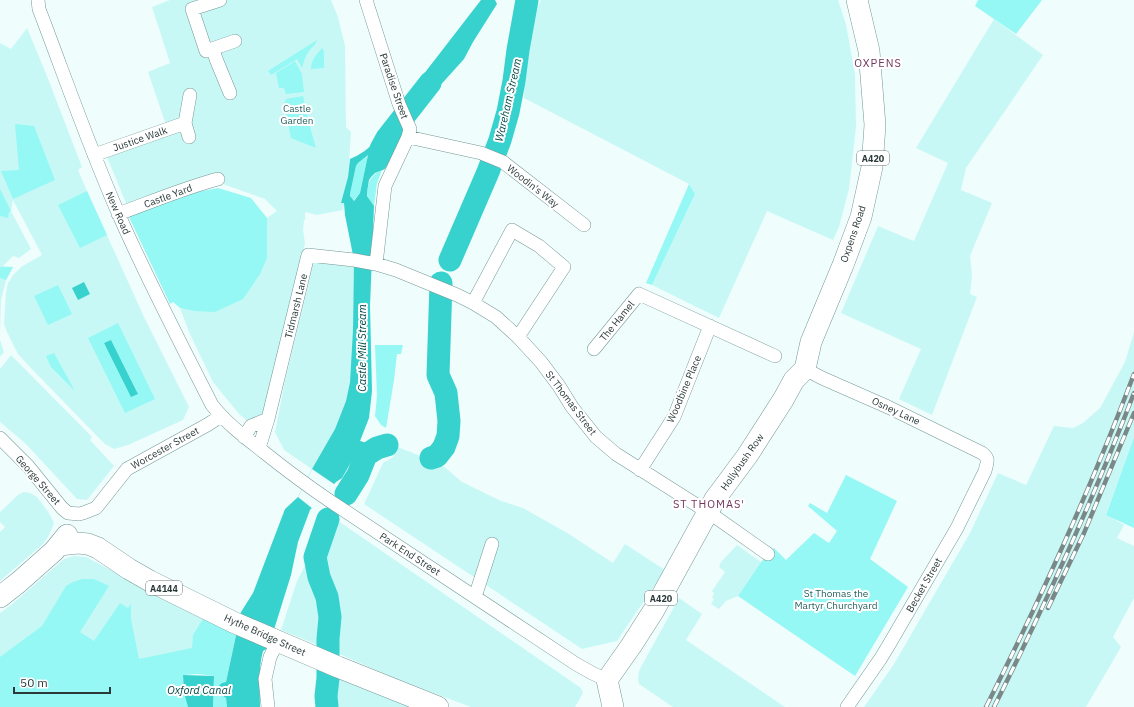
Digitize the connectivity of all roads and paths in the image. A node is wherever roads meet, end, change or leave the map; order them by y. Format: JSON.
{"nodes":[{"id":1,"x":38,"y":0,"type":"edge"},
{"id":2,"x":220,"y":0,"type":"edge"},
{"id":3,"x":366,"y":0,"type":"edge"},
{"id":4,"x":857,"y":0,"type":"edge"},
{"id":5,"x":235,"y":41,"type":"dead end"},
{"id":6,"x":213,"y":49,"type":"junction"},
{"id":7,"x":230,"y":93,"type":"dead end"},
{"id":8,"x":190,"y":95,"type":"dead end"},
{"id":9,"x":185,"y":123,"type":"junction"},
{"id":10,"x":409,"y":133,"type":"junction"},
{"id":11,"x":189,"y":137,"type":"dead end"},
{"id":12,"x":94,"y":155,"type":"junction"},
{"id":13,"x":218,"y":178,"type":"dead end"},
{"id":14,"x":118,"y":214,"type":"junction"},
{"id":15,"x":584,"y":225,"type":"dead end"},
{"id":16,"x":374,"y":264,"type":"junction"},
{"id":17,"x":473,"y":303,"type":"junction"},
{"id":18,"x":710,"y":326,"type":"junction"},
{"id":19,"x":518,"y":337,"type":"junction"},
{"id":20,"x":594,"y":348,"type":"dead end"},
{"id":21,"x":775,"y":356,"type":"dead end"},
{"id":22,"x":805,"y":369,"type":"junction"},
{"id":23,"x":221,"y":416,"type":"junction"},
{"id":24,"x":268,"y":419,"type":"junction"},
{"id":25,"x":244,"y":437,"type":"junction"},
{"id":26,"x":0,"y":438,"type":"edge"},
{"id":27,"x":259,"y":448,"type":"junction"},
{"id":28,"x":986,"y":456,"type":"joint"},
{"id":29,"x":640,"y":470,"type":"junction"},
{"id":30,"x":708,"y":512,"type":"junction"},
{"id":31,"x":79,"y":514,"type":"joint"},
{"id":32,"x":492,"y":544,"type":"dead end"},
{"id":33,"x":768,"y":554,"type":"dead end"},
{"id":34,"x":0,"y":597,"type":"edge"},
{"id":35,"x":475,"y":597,"type":"junction"},
{"id":36,"x":277,"y":641,"type":"junction"},
{"id":37,"x":607,"y":680,"type":"junction"},
{"id":38,"x":268,"y":707,"type":"edge"},
{"id":39,"x":438,"y":707,"type":"edge"},
{"id":40,"x":613,"y":707,"type":"edge"},
{"id":41,"x":847,"y":707,"type":"edge"}],
"edges":[{"from":1,"to":12,"type":"street","name":"New Road"},
{"from":2,"to":6,"type":"street"},
{"from":3,"to":10,"type":"street","name":"Paradise Street"},
{"from":4,"to":22,"type":"main road","name":"Oxpens Road","number":"A420"},
{"from":5,"to":6,"type":"street"},
{"from":6,"to":7,"type":"street"},
{"from":8,"to":9,"type":"street"},
{"from":9,"to":11,"type":"street"},
{"from":9,"to":12,"type":"street","name":"Justice Walk"},
{"from":10,"to":15,"type":"street","name":"Woodin's Way"},
{"from":10,"to":16,"type":"street"},
{"from":12,"to":14,"type":"street","name":"New Road"},
{"from":13,"to":14,"type":"street","name":"Castle Yard"},
{"from":14,"to":23,"type":"street","name":"New Road"},
{"from":16,"to":17,"type":"street","name":"St Thomas Street"},
{"from":16,"to":24,"type":"street","name":"Tidmarsh Lane"},
{"from":17,"to":19,"type":"street","name":"St Thomas Street"},
{"from":17,"to":19,"type":"street"},
{"from":18,"to":20,"type":"street","name":"The Hamel"},
{"from":18,"to":21,"type":"street"},
{"from":18,"to":29,"type":"street","name":"Woodbine Place"},
{"from":19,"to":29,"type":"street","name":"St Thomas Street"},
{"from":22,"to":28,"type":"street","name":"Osney Lane"},
{"from":22,"to":30,"type":"main road","name":"Hollybush Row","number":"A420"},
{"from":23,"to":25,"type":"street","name":"Park End Street"},
{"from":23,"to":31,"type":"street","name":"Worcester Street"},
{"from":24,"to":25,"type":"street"},
{"from":24,"to":27,"type":"street","name":"Tidmarsh Lane"},
{"from":25,"to":27,"type":"street","name":"Park End Street"},
{"from":26,"to":31,"type":"street","name":"George Street"},
{"from":27,"to":35,"type":"street","name":"Park End Street"},
{"from":28,"to":41,"type":"street","name":"Becket Street"},
{"from":29,"to":30,"type":"street","name":"St Thomas Street"},
{"from":30,"to":33,"type":"street","name":"St Thomas Street"},
{"from":30,"to":37,"type":"main road","name":"Hollybush Row","number":"A420"},
{"from":32,"to":35,"type":"street"},
{"from":34,"to":36,"type":"main road","name":"Hythe Bridge Street","number":"A4144"},
{"from":35,"to":37,"type":"street","name":"Park End Street"},
{"from":36,"to":38,"type":"street"},
{"from":36,"to":39,"type":"main road","name":"Hythe Bridge Street","number":"A4144"},
{"from":37,"to":40,"type":"main road"}]}
